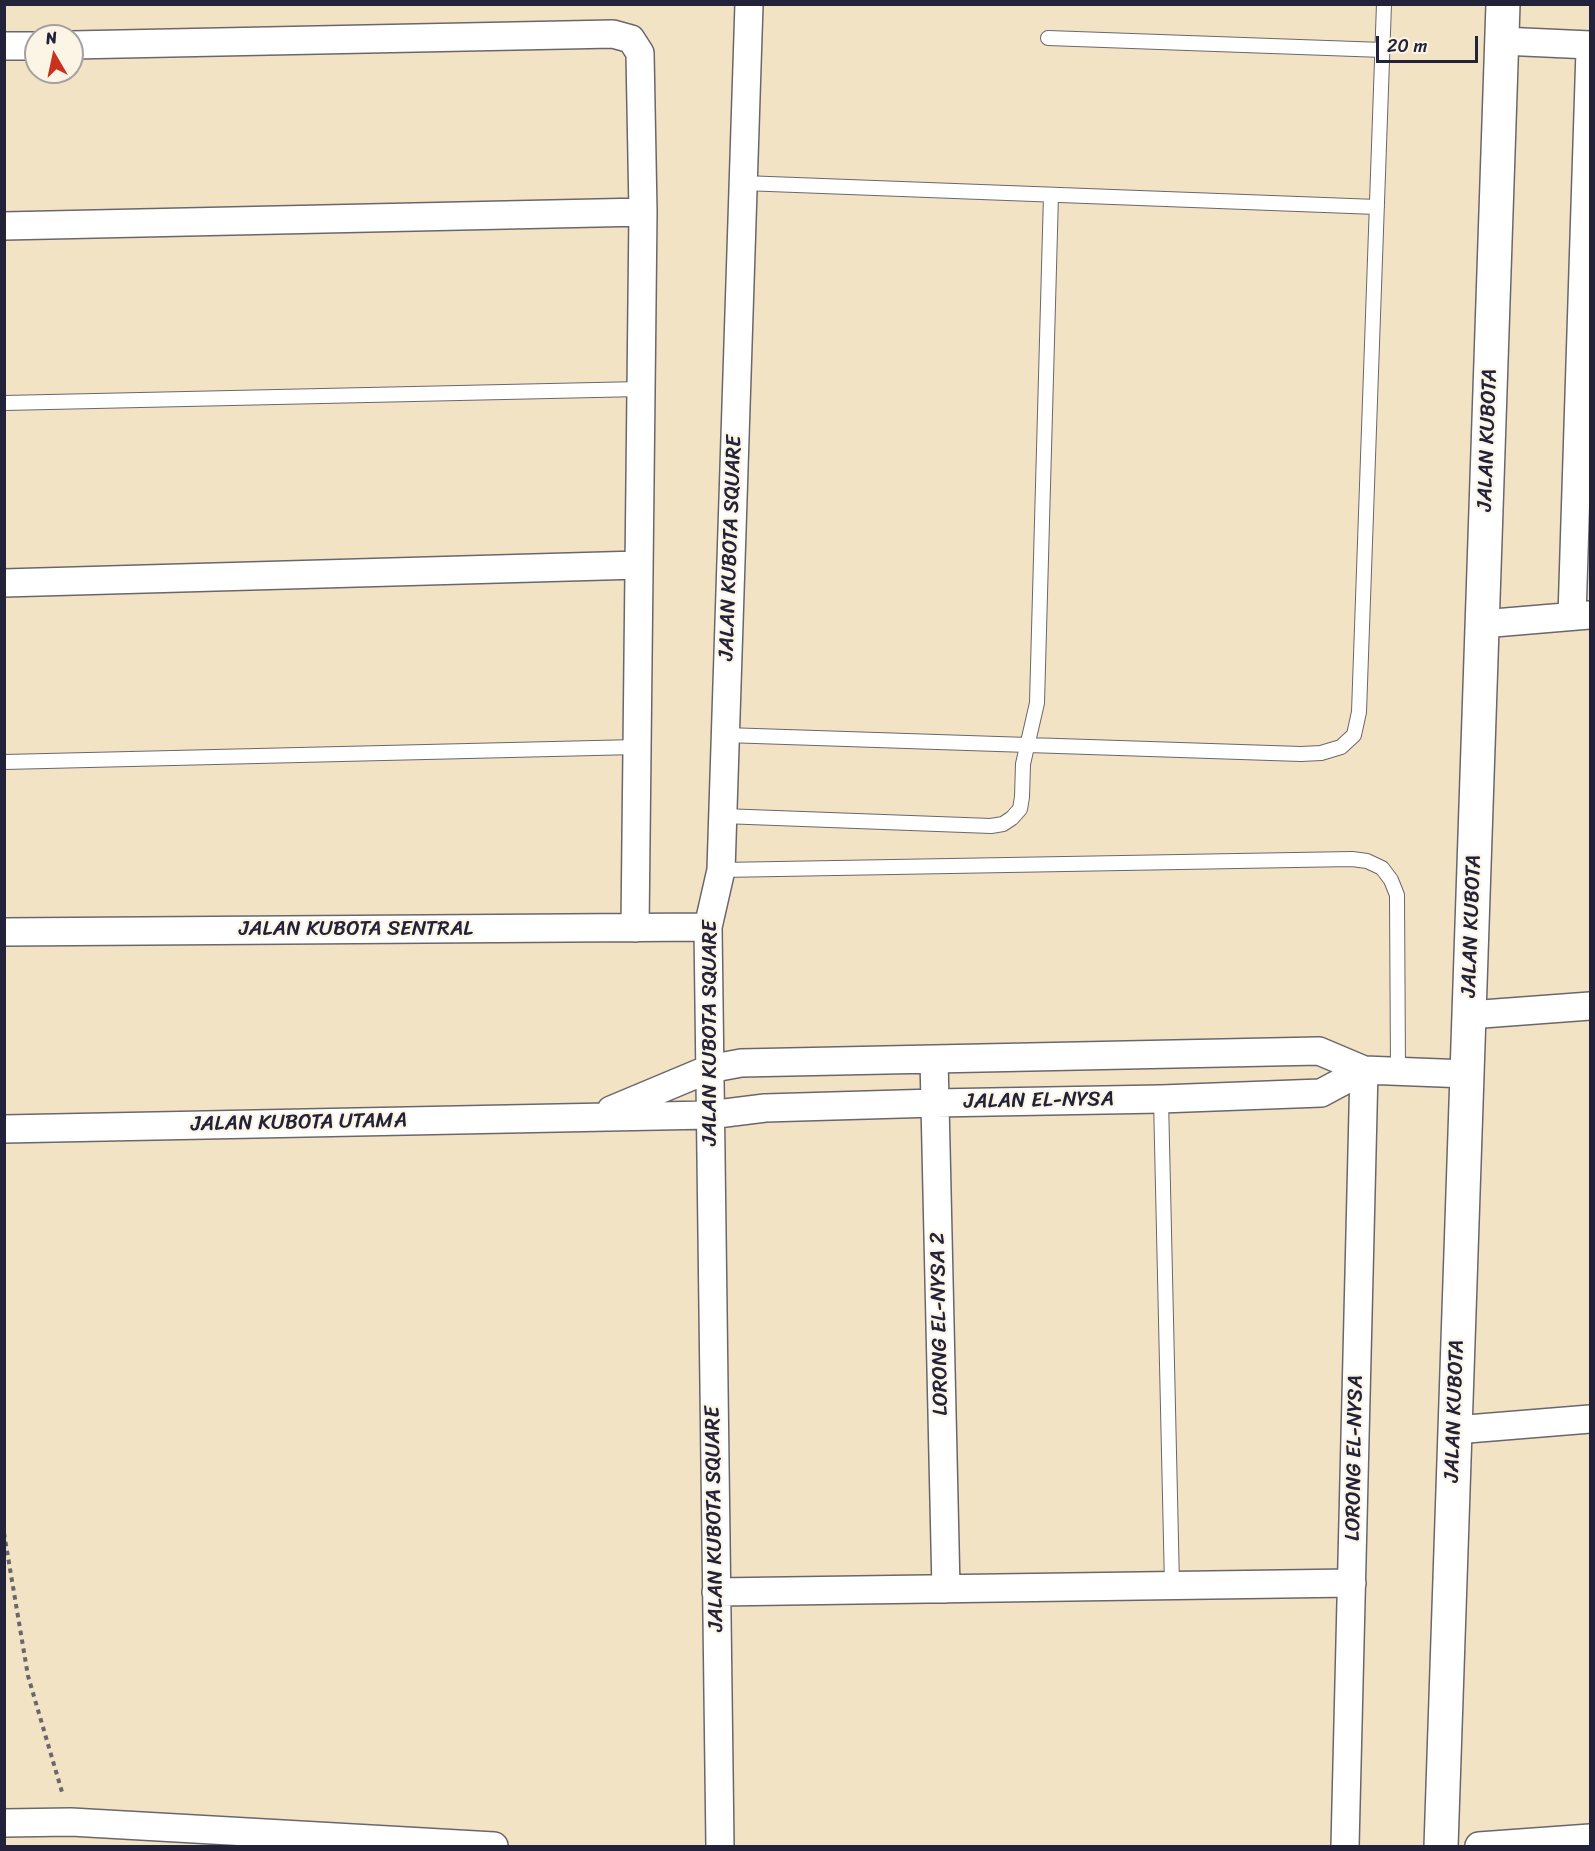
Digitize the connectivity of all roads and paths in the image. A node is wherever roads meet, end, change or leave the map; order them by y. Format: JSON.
{"nodes":[{"id":1,"x":749,"y":4,"type":"edge"},
{"id":2,"x":1384,"y":4,"type":"edge"},
{"id":3,"x":1503,"y":4,"type":"edge"},
{"id":4,"x":4,"y":24,"type":"edge"},
{"id":5,"x":1048,"y":38,"type":"dead end"},
{"id":6,"x":1502,"y":41,"type":"junction"},
{"id":7,"x":84,"y":45,"type":"edge"},
{"id":8,"x":1590,"y":45,"type":"edge"},
{"id":9,"x":21,"y":46,"type":"edge"},
{"id":10,"x":1383,"y":50,"type":"junction"},
{"id":11,"x":1590,"y":50,"type":"edge"},
{"id":12,"x":743,"y":183,"type":"junction"},
{"id":13,"x":1051,"y":195,"type":"junction"},
{"id":14,"x":1377,"y":207,"type":"junction"},
{"id":15,"x":643,"y":212,"type":"junction"},
{"id":16,"x":4,"y":226,"type":"edge"},
{"id":17,"x":641,"y":389,"type":"junction"},
{"id":18,"x":4,"y":403,"type":"edge"},
{"id":19,"x":639,"y":565,"type":"junction"},
{"id":20,"x":4,"y":583,"type":"edge"},
{"id":21,"x":1581,"y":616,"type":"edge"},
{"id":22,"x":1482,"y":624,"type":"junction"},
{"id":23,"x":725,"y":735,"type":"junction"},
{"id":24,"x":1027,"y":745,"type":"junction"},
{"id":25,"x":638,"y":747,"type":"junction"},
{"id":26,"x":4,"y":762,"type":"edge"},
{"id":27,"x":722,"y":816,"type":"junction"},
{"id":28,"x":721,"y":870,"type":"junction"},
{"id":29,"x":708,"y":927,"type":"junction"},
{"id":30,"x":635,"y":928,"type":"junction"},
{"id":31,"x":4,"y":932,"type":"edge"},
{"id":32,"x":1590,"y":1006,"type":"edge"},
{"id":33,"x":1469,"y":1015,"type":"junction"},
{"id":34,"x":933,"y":1059,"type":"junction"},
{"id":35,"x":709,"y":1069,"type":"junction"},
{"id":36,"x":1364,"y":1070,"type":"junction"},
{"id":37,"x":1398,"y":1071,"type":"junction"},
{"id":38,"x":1467,"y":1074,"type":"junction"},
{"id":39,"x":1161,"y":1099,"type":"junction"},
{"id":40,"x":935,"y":1103,"type":"junction"},
{"id":41,"x":710,"y":1115,"type":"junction"},
{"id":42,"x":593,"y":1117,"type":"junction"},
{"id":43,"x":4,"y":1130,"type":"edge"},
{"id":44,"x":1590,"y":1419,"type":"edge"},
{"id":45,"x":1455,"y":1430,"type":"junction"},
{"id":46,"x":4,"y":1533,"type":"edge"},
{"id":47,"x":1352,"y":1583,"type":"junction"},
{"id":48,"x":1172,"y":1585,"type":"junction"},
{"id":49,"x":946,"y":1589,"type":"junction"},
{"id":50,"x":716,"y":1592,"type":"junction"},
{"id":51,"x":71,"y":1822,"type":"junction"},
{"id":52,"x":4,"y":1823,"type":"edge"},
{"id":53,"x":1590,"y":1838,"type":"edge"},
{"id":54,"x":494,"y":1846,"type":"edge"},
{"id":55,"x":720,"y":1846,"type":"edge"},
{"id":56,"x":1344,"y":1846,"type":"edge"},
{"id":57,"x":1440,"y":1846,"type":"edge"},
{"id":58,"x":1479,"y":1846,"type":"edge"}],
"edges":[{"from":1,"to":12,"type":"street","name":"JALAN KUBOTA SQUARE"},
{"from":2,"to":10,"type":"lane"},
{"from":3,"to":6,"type":"street","name":"JALAN KUBOTA"},
{"from":4,"to":9,"type":"street"},
{"from":5,"to":10,"type":"lane"},
{"from":6,"to":8,"type":"street"},
{"from":6,"to":22,"type":"street","name":"JALAN KUBOTA"},
{"from":7,"to":15,"type":"street"},
{"from":10,"to":14,"type":"lane"},
{"from":11,"to":21,"type":"street"},
{"from":12,"to":13,"type":"lane"},
{"from":12,"to":23,"type":"street","name":"JALAN KUBOTA SQUARE"},
{"from":13,"to":14,"type":"lane"},
{"from":13,"to":24,"type":"lane"},
{"from":14,"to":24,"type":"lane"},
{"from":15,"to":16,"type":"street"},
{"from":15,"to":17,"type":"street"},
{"from":17,"to":18,"type":"lane"},
{"from":17,"to":19,"type":"street"},
{"from":19,"to":20,"type":"street"},
{"from":19,"to":25,"type":"street"},
{"from":21,"to":22,"type":"street"},
{"from":22,"to":33,"type":"street","name":"JALAN KUBOTA"},
{"from":23,"to":24,"type":"lane"},
{"from":23,"to":27,"type":"street","name":"JALAN KUBOTA SQUARE"},
{"from":24,"to":27,"type":"lane"},
{"from":25,"to":26,"type":"lane"},
{"from":25,"to":30,"type":"street"},
{"from":27,"to":28,"type":"street","name":"JALAN KUBOTA SQUARE"},
{"from":28,"to":29,"type":"street","name":"JALAN KUBOTA SQUARE"},
{"from":28,"to":37,"type":"lane"},
{"from":29,"to":30,"type":"street","name":"JALAN KUBOTA SENTRAL"},
{"from":29,"to":35,"type":"street","name":"JALAN KUBOTA SQUARE"},
{"from":30,"to":31,"type":"street","name":"JALAN KUBOTA SENTRAL"},
{"from":32,"to":33,"type":"street"},
{"from":33,"to":38,"type":"street","name":"JALAN KUBOTA"},
{"from":34,"to":35,"type":"street","name":"JALAN EL-NYSA"},
{"from":34,"to":36,"type":"street","name":"JALAN EL-NYSA"},
{"from":34,"to":40,"type":"street","name":"LORONG EL-NYSA 2"},
{"from":35,"to":41,"type":"street","name":"JALAN KUBOTA SQUARE"},
{"from":35,"to":42,"type":"street","name":"JALAN KUBOTA UTAMA"},
{"from":36,"to":37,"type":"street","name":"JALAN EL-NYSA"},
{"from":36,"to":39,"type":"street","name":"JALAN EL-NYSA"},
{"from":36,"to":47,"type":"street","name":"LORONG EL-NYSA"},
{"from":37,"to":38,"type":"street","name":"JALAN EL-NYSA"},
{"from":38,"to":45,"type":"street","name":"JALAN KUBOTA"},
{"from":39,"to":40,"type":"street","name":"JALAN EL-NYSA"},
{"from":39,"to":48,"type":"lane"},
{"from":40,"to":41,"type":"street","name":"JALAN EL-NYSA"},
{"from":40,"to":49,"type":"street","name":"LORONG EL-NYSA 2"},
{"from":41,"to":42,"type":"street","name":"JALAN KUBOTA UTAMA"},
{"from":41,"to":50,"type":"street","name":"JALAN KUBOTA SQUARE"},
{"from":42,"to":43,"type":"street","name":"JALAN KUBOTA UTAMA"},
{"from":44,"to":45,"type":"street"},
{"from":45,"to":57,"type":"street","name":"JALAN KUBOTA"},
{"from":46,"to":51,"type":"path"},
{"from":47,"to":48,"type":"street"},
{"from":47,"to":56,"type":"street","name":"LORONG EL-NYSA"},
{"from":48,"to":49,"type":"street"},
{"from":49,"to":50,"type":"street"},
{"from":50,"to":55,"type":"street","name":"JALAN KUBOTA SQUARE"},
{"from":51,"to":52,"type":"street"},
{"from":51,"to":54,"type":"street"},
{"from":53,"to":58,"type":"street"}]}
